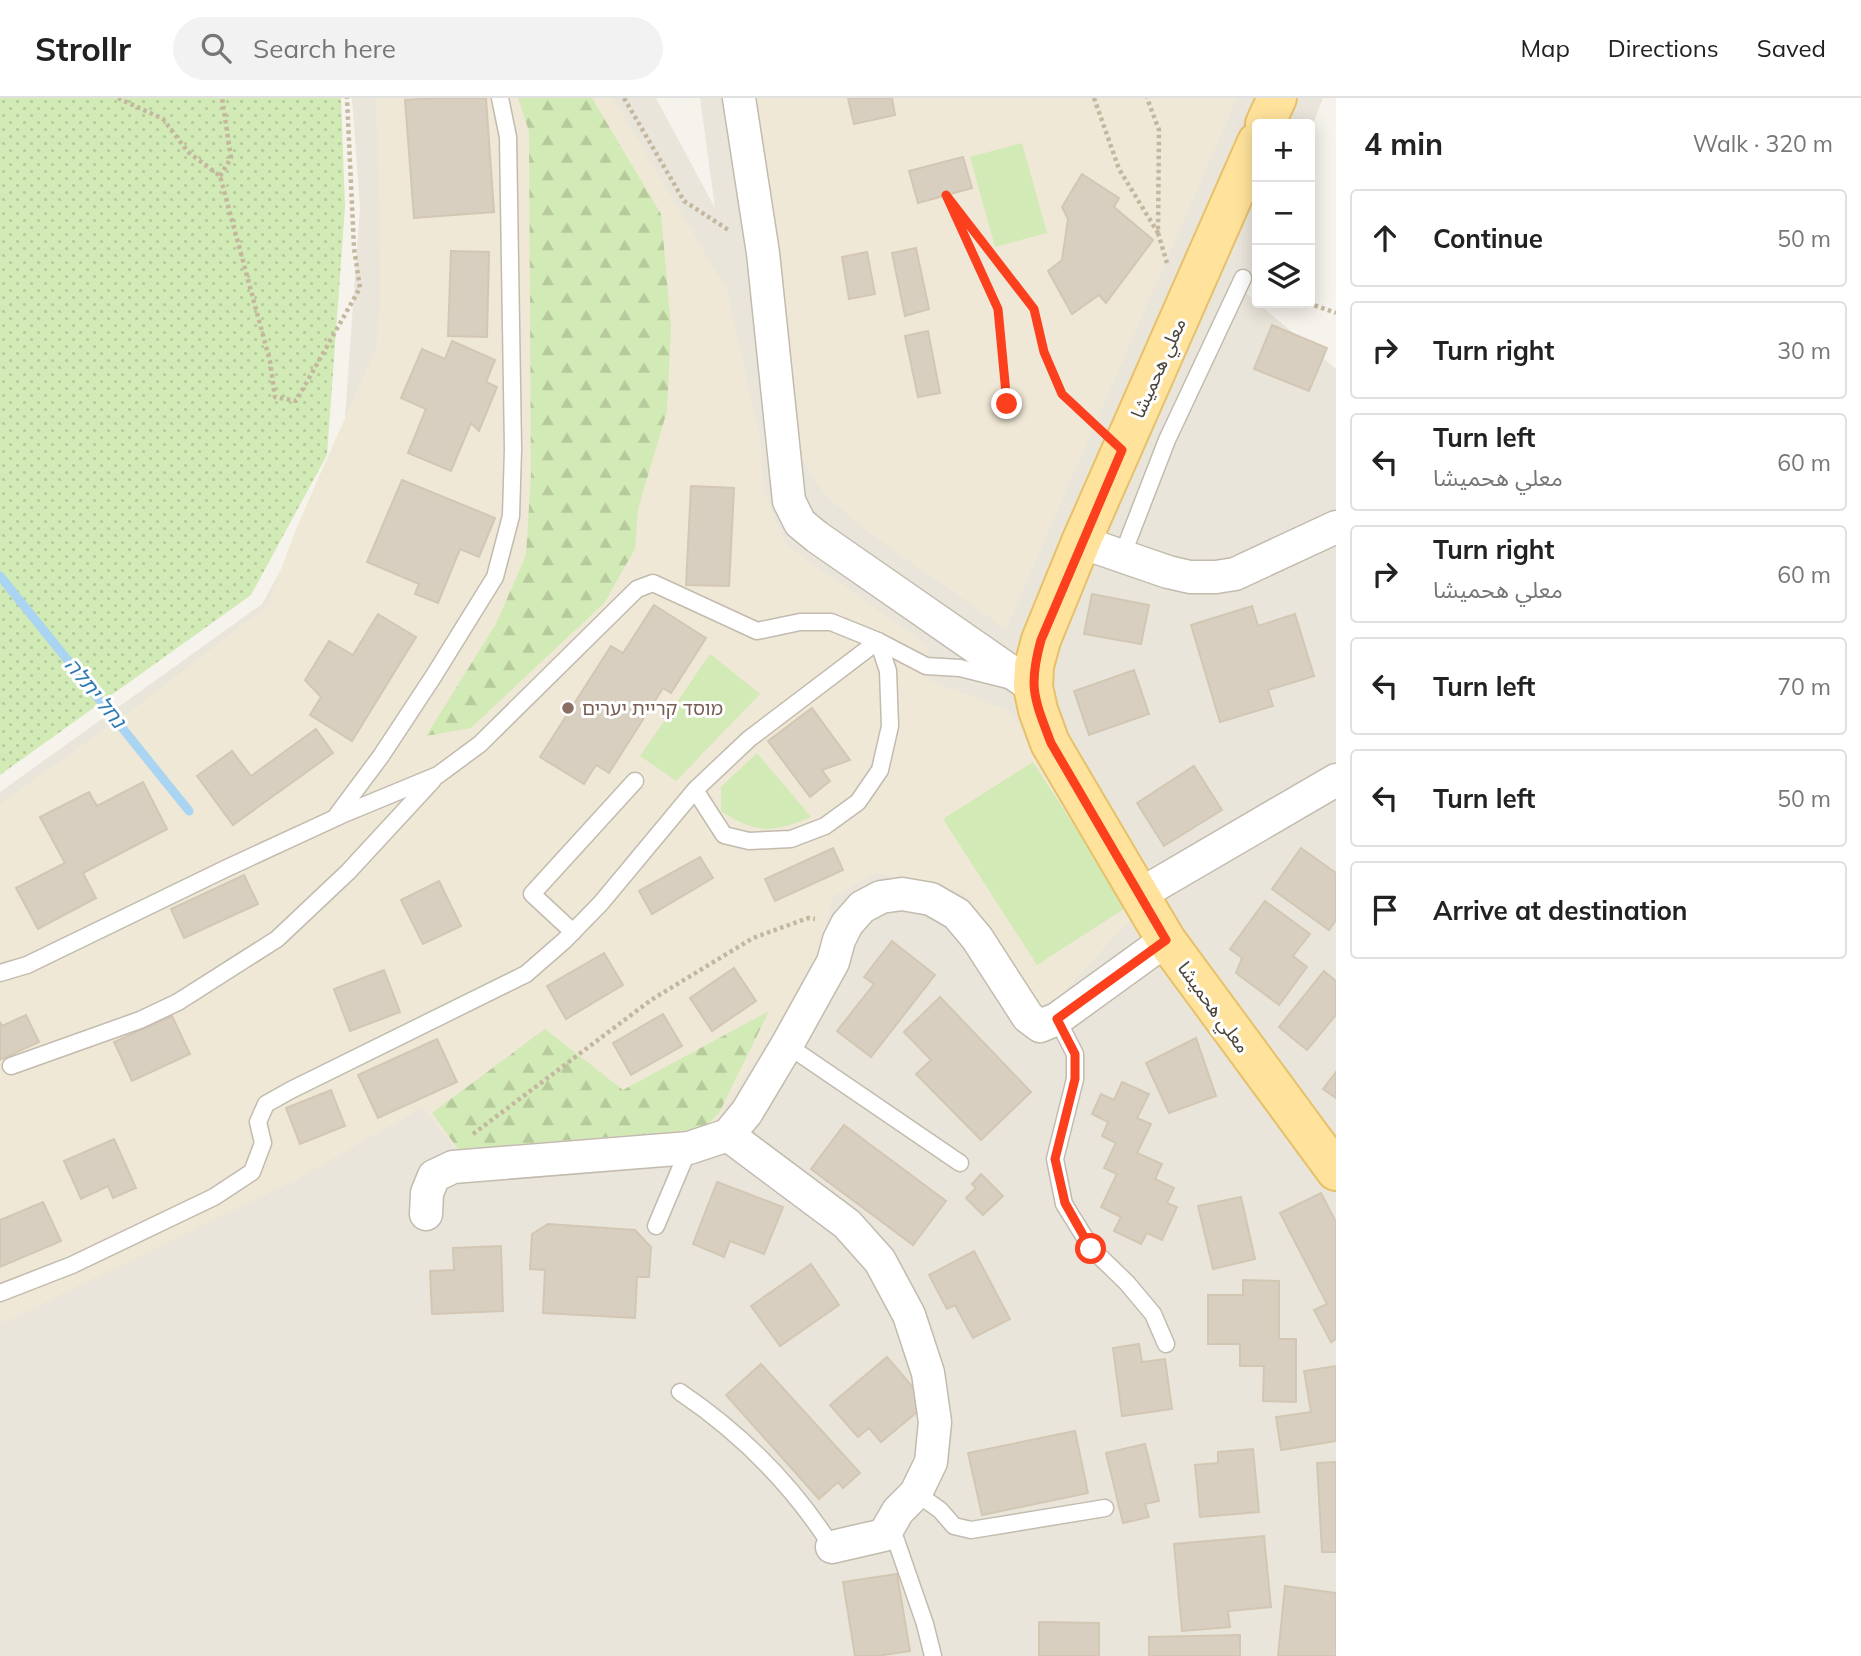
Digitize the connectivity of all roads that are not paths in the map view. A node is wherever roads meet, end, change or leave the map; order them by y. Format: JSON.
{"nodes":[{"id":1,"x":500,"y":98,"type":"edge"},
{"id":2,"x":739,"y":98,"type":"edge"},
{"id":3,"x":1276,"y":98,"type":"edge"},
{"id":4,"x":1267,"y":119,"type":"edge"},
{"id":5,"x":1252,"y":153,"type":"edge"},
{"id":6,"x":1243,"y":278,"type":"dead end"},
{"id":7,"x":1336,"y":527,"type":"edge"},
{"id":8,"x":1081,"y":542,"type":"junction"},
{"id":9,"x":1122,"y":556,"type":"junction"},
{"id":10,"x":878,"y":641,"type":"junction"},
{"id":11,"x":1033,"y":687,"type":"junction"},
{"id":12,"x":438,"y":775,"type":"junction"},
{"id":13,"x":1336,"y":780,"type":"edge"},
{"id":14,"x":635,"y":781,"type":"dead end"},
{"id":15,"x":695,"y":790,"type":"junction"},
{"id":16,"x":335,"y":817,"type":"junction"},
{"id":17,"x":1139,"y":895,"type":"junction"},
{"id":18,"x":573,"y":932,"type":"junction"},
{"id":19,"x":1166,"y":940,"type":"junction"},
{"id":20,"x":0,"y":973,"type":"edge"},
{"id":21,"x":1057,"y":1019,"type":"junction"},
{"id":22,"x":787,"y":1045,"type":"junction"},
{"id":23,"x":11,"y":1066,"type":"dead end"},
{"id":24,"x":728,"y":1135,"type":"junction"},
{"id":25,"x":689,"y":1147,"type":"junction"},
{"id":26,"x":960,"y":1163,"type":"dead end"},
{"id":27,"x":1336,"y":1171,"type":"edge"},
{"id":28,"x":426,"y":1214,"type":"dead end"},
{"id":29,"x":656,"y":1226,"type":"dead end"},
{"id":30,"x":0,"y":1293,"type":"edge"},
{"id":31,"x":1166,"y":1344,"type":"dead end"},
{"id":32,"x":680,"y":1392,"type":"dead end"},
{"id":33,"x":916,"y":1493,"type":"junction"},
{"id":34,"x":1105,"y":1508,"type":"dead end"},
{"id":35,"x":891,"y":1526,"type":"junction"},
{"id":36,"x":832,"y":1547,"type":"joint"},
{"id":37,"x":933,"y":1656,"type":"edge"}],
"edges":[{"from":1,"to":16,"type":"lane"},
{"from":2,"to":11,"type":"street"},
{"from":3,"to":4,"type":"main road"},
{"from":5,"to":8,"type":"main road","name":"معلي هحميشا"},
{"from":6,"to":9,"type":"lane"},
{"from":7,"to":9,"type":"street"},
{"from":8,"to":9,"type":"street"},
{"from":8,"to":11,"type":"main road","name":"معلي هحميشا"},
{"from":10,"to":11,"type":"lane"},
{"from":10,"to":12,"type":"lane"},
{"from":10,"to":15,"type":"lane"},
{"from":10,"to":15,"type":"lane"},
{"from":11,"to":17,"type":"main road","name":"معلي هحميشا"},
{"from":12,"to":16,"type":"lane"},
{"from":12,"to":23,"type":"lane"},
{"from":13,"to":17,"type":"street"},
{"from":14,"to":18,"type":"lane"},
{"from":15,"to":18,"type":"lane"},
{"from":16,"to":20,"type":"lane"},
{"from":17,"to":19,"type":"main road","name":"معلي هحميشا"},
{"from":18,"to":30,"type":"lane"},
{"from":19,"to":21,"type":"street"},
{"from":19,"to":27,"type":"main road","name":"معلي هحميشا"},
{"from":21,"to":22,"type":"street"},
{"from":21,"to":31,"type":"lane"},
{"from":22,"to":24,"type":"street"},
{"from":22,"to":26,"type":"lane"},
{"from":24,"to":25,"type":"street"},
{"from":24,"to":33,"type":"street"},
{"from":25,"to":28,"type":"street"},
{"from":25,"to":29,"type":"lane"},
{"from":32,"to":36,"type":"lane"},
{"from":33,"to":34,"type":"lane"},
{"from":33,"to":35,"type":"street"},
{"from":35,"to":36,"type":"street"},
{"from":35,"to":37,"type":"lane"}]}
